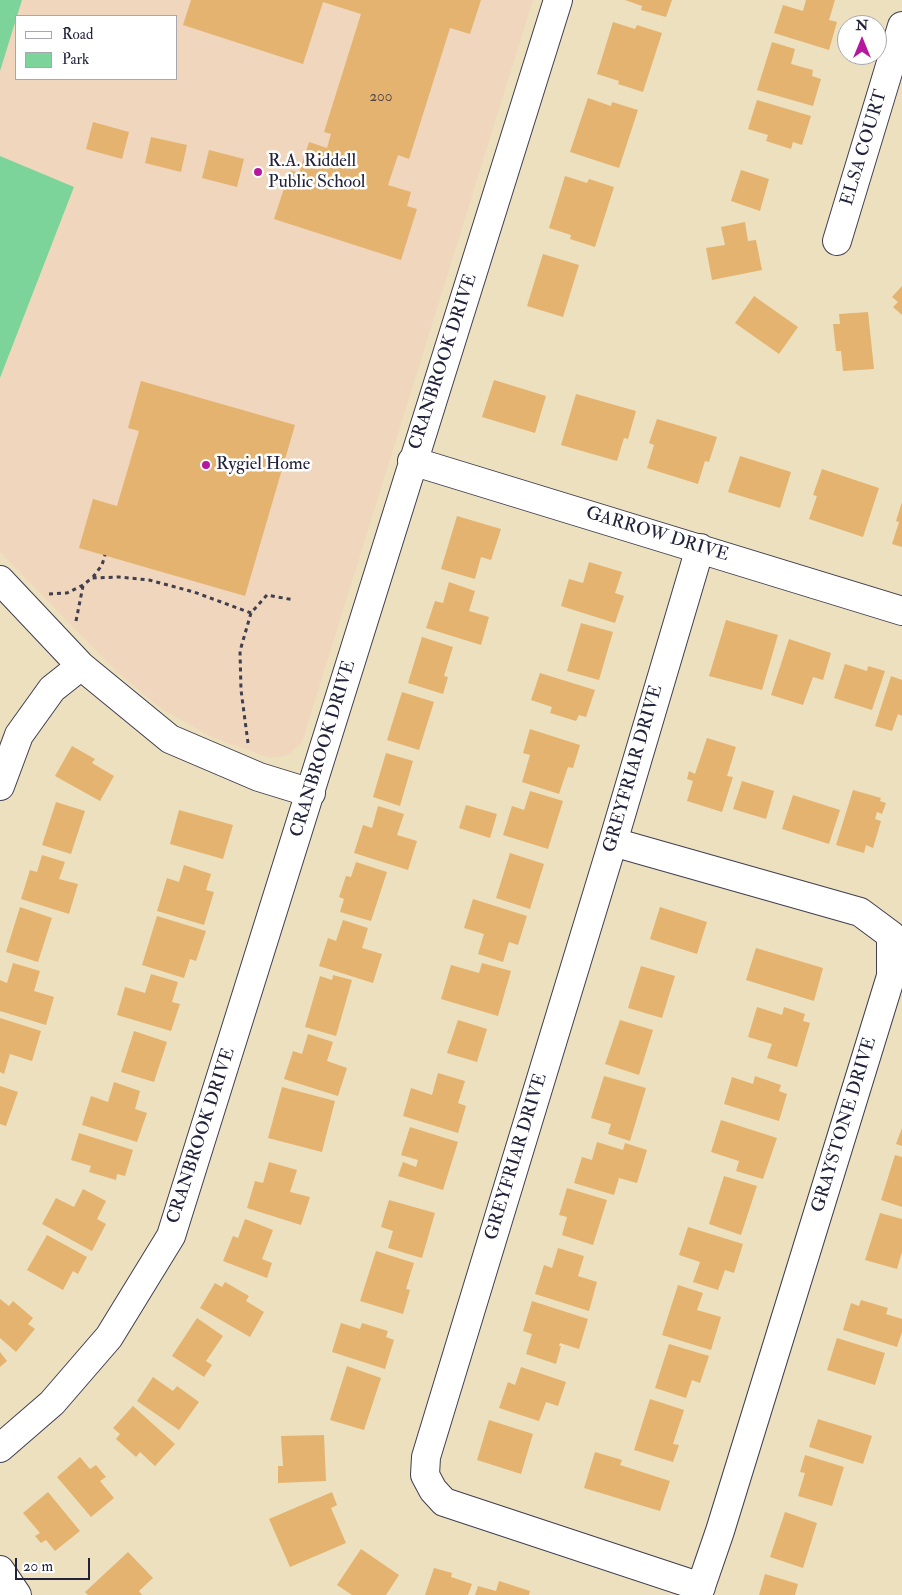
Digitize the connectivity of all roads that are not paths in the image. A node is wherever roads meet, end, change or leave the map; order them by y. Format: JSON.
{"nodes":[{"id":1,"x":558,"y":0,"type":"edge"},
{"id":2,"x":902,"y":26,"type":"edge"},
{"id":3,"x":838,"y":240,"type":"dead end"},
{"id":4,"x":412,"y":461,"type":"junction"},
{"id":5,"x":700,"y":548,"type":"junction"},
{"id":6,"x":7,"y":587,"type":"edge"},
{"id":7,"x":902,"y":611,"type":"edge"},
{"id":8,"x":81,"y":666,"type":"junction"},
{"id":9,"x":0,"y":786,"type":"edge"},
{"id":10,"x":311,"y":793,"type":"junction"},
{"id":11,"x":613,"y":842,"type":"junction"},
{"id":12,"x":0,"y":1448,"type":"edge"},
{"id":13,"x":0,"y":1570,"type":"edge"},
{"id":14,"x":700,"y":1591,"type":"edge"},
{"id":15,"x":17,"y":1595,"type":"edge"}],
"edges":[{"from":1,"to":4,"type":"street","name":"CRANBROOK DRIVE"},
{"from":2,"to":3,"type":"street","name":"ELSA COURT"},
{"from":4,"to":5,"type":"street","name":"GARROW DRIVE"},
{"from":4,"to":10,"type":"street","name":"CRANBROOK DRIVE"},
{"from":5,"to":7,"type":"street","name":"GARROW DRIVE"},
{"from":5,"to":11,"type":"street","name":"GREYFRIAR DRIVE"},
{"from":6,"to":8,"type":"street"},
{"from":8,"to":9,"type":"street"},
{"from":8,"to":10,"type":"street"},
{"from":10,"to":12,"type":"street","name":"CRANBROOK DRIVE"},
{"from":11,"to":14,"type":"street","name":"GREYFRIAR DRIVE"},
{"from":11,"to":14,"type":"street","name":"GRAYSTONE DRIVE"},
{"from":13,"to":15,"type":"street"}]}
